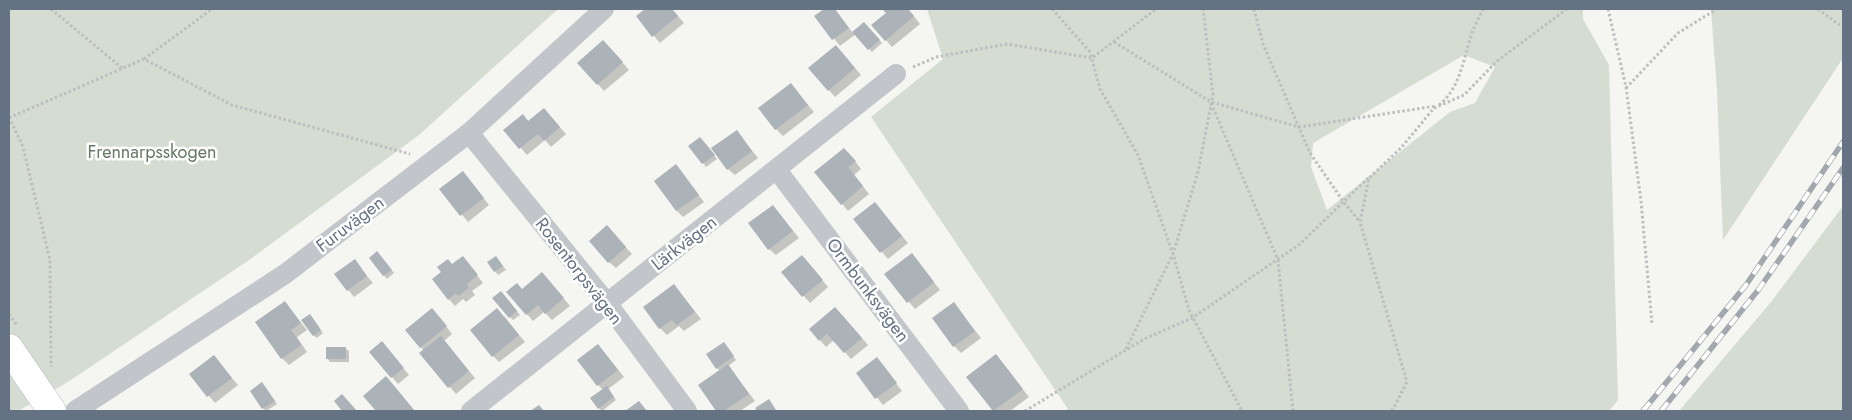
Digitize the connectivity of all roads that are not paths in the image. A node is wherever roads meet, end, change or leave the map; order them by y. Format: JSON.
{"nodes":[{"id":1,"x":604,"y":9,"type":"edge"},
{"id":2,"x":896,"y":74,"type":"road end"},
{"id":3,"x":469,"y":133,"type":"junction"},
{"id":4,"x":777,"y":170,"type":"junction"},
{"id":5,"x":607,"y":303,"type":"junction"},
{"id":6,"x":9,"y":348,"type":"edge"},
{"id":7,"x":52,"y":411,"type":"edge"},
{"id":8,"x":75,"y":411,"type":"edge"},
{"id":9,"x":471,"y":411,"type":"edge"},
{"id":10,"x":686,"y":411,"type":"edge"},
{"id":11,"x":959,"y":411,"type":"edge"}],
"edges":[{"from":1,"to":3,"type":"street","name":"Furuvägen"},
{"from":2,"to":4,"type":"street","name":"Lärkvägen"},
{"from":3,"to":5,"type":"street","name":"Rosentorpsvägen"},
{"from":3,"to":8,"type":"street","name":"Furuvägen"},
{"from":4,"to":5,"type":"street","name":"Lärkvägen"},
{"from":4,"to":11,"type":"street","name":"Ormbunksvägen"},
{"from":5,"to":9,"type":"street","name":"Lärkvägen"},
{"from":5,"to":10,"type":"street","name":"Rosentorpsvägen"},
{"from":6,"to":7,"type":"street"}]}
